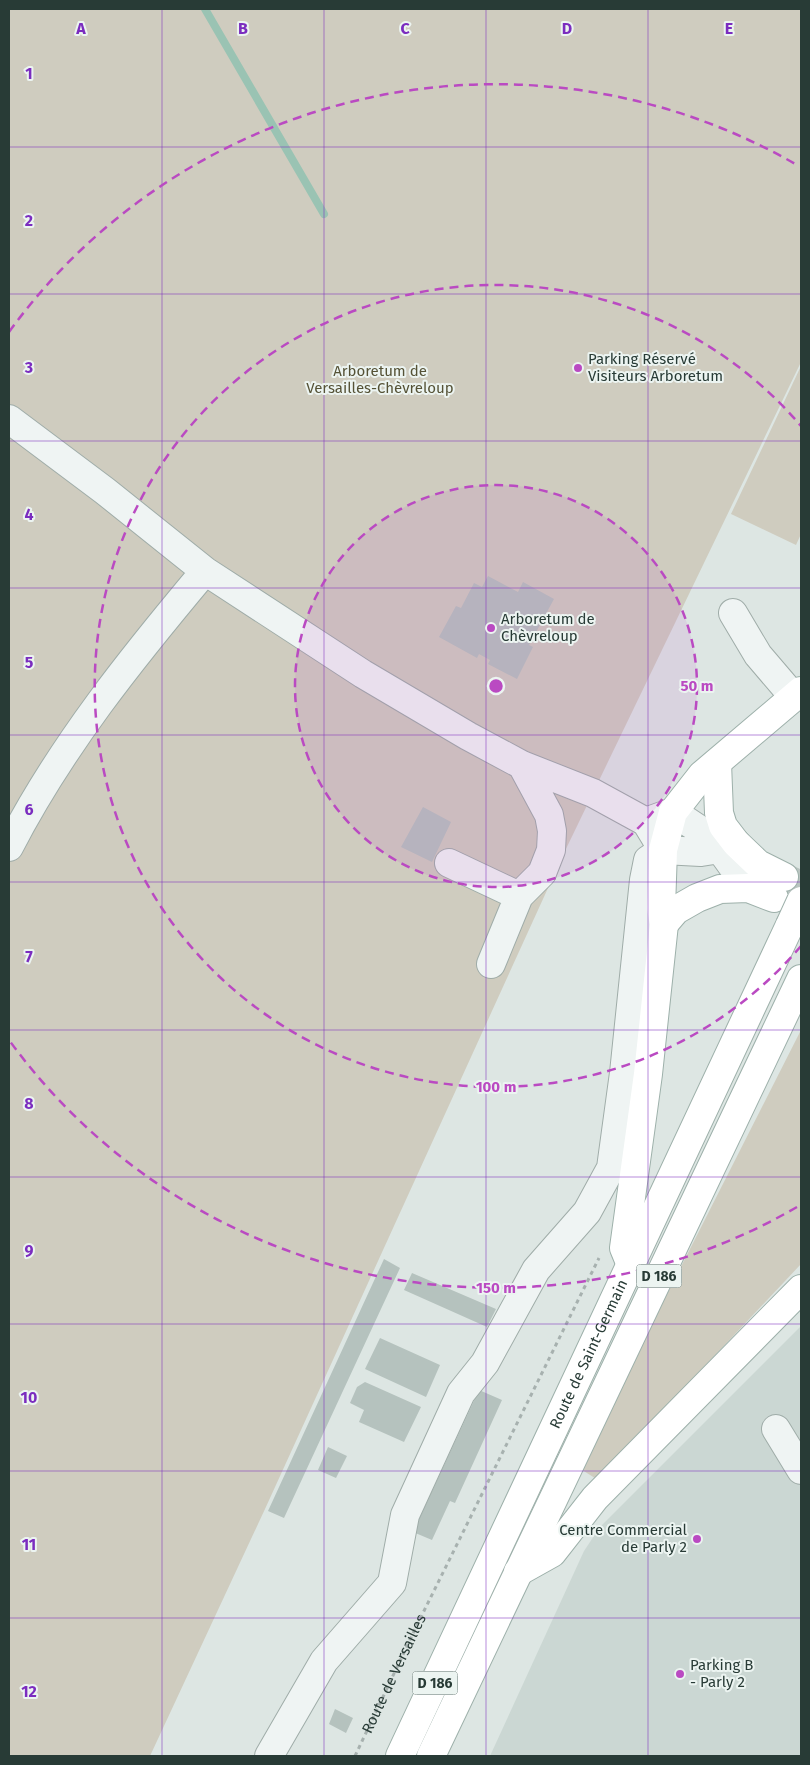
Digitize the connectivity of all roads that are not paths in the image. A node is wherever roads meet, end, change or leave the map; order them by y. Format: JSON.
{"nodes":[{"id":1,"x":9,"y":419,"type":"edge"},
{"id":2,"x":204,"y":570,"type":"junction"},
{"id":3,"x":733,"y":613,"type":"dead end"},
{"id":4,"x":797,"y":694,"type":"edge"},
{"id":5,"x":717,"y":763,"type":"junction"},
{"id":6,"x":522,"y":765,"type":"junction"},
{"id":7,"x":673,"y":812,"type":"junction"},
{"id":8,"x":646,"y":822,"type":"junction"},
{"id":9,"x":728,"y":846,"type":"junction"},
{"id":10,"x":9,"y":847,"type":"edge"},
{"id":11,"x":663,"y":850,"type":"junction"},
{"id":12,"x":449,"y":863,"type":"dead end"},
{"id":13,"x":748,"y":888,"type":"junction"},
{"id":14,"x":519,"y":896,"type":"junction"},
{"id":15,"x":801,"y":901,"type":"edge"},
{"id":16,"x":664,"y":924,"type":"junction"},
{"id":17,"x":491,"y":964,"type":"dead end"},
{"id":18,"x":801,"y":979,"type":"edge"},
{"id":19,"x":636,"y":1073,"type":"junction"},
{"id":20,"x":632,"y":1266,"type":"junction"},
{"id":21,"x":801,"y":1289,"type":"edge"},
{"id":22,"x":776,"y":1429,"type":"dead end"},
{"id":23,"x":801,"y":1470,"type":"edge"},
{"id":24,"x":518,"y":1572,"type":"junction"},
{"id":25,"x":269,"y":1756,"type":"edge"},
{"id":26,"x":400,"y":1756,"type":"edge"},
{"id":27,"x":431,"y":1756,"type":"edge"}],
"edges":[{"from":1,"to":2,"type":"lane"},
{"from":2,"to":6,"type":"lane"},
{"from":2,"to":10,"type":"lane"},
{"from":3,"to":4,"type":"lane"},
{"from":4,"to":5,"type":"main road"},
{"from":5,"to":7,"type":"main road"},
{"from":5,"to":9,"type":"main road"},
{"from":6,"to":8,"type":"lane"},
{"from":6,"to":14,"type":"lane"},
{"from":7,"to":8,"type":"lane"},
{"from":7,"to":9,"type":"lane"},
{"from":7,"to":11,"type":"main road"},
{"from":8,"to":11,"type":"lane"},
{"from":9,"to":11,"type":"lane"},
{"from":9,"to":13,"type":"lane"},
{"from":9,"to":13,"type":"main road"},
{"from":11,"to":16,"type":"main road"},
{"from":11,"to":19,"type":"lane"},
{"from":12,"to":14,"type":"lane"},
{"from":13,"to":16,"type":"main road"},
{"from":14,"to":17,"type":"lane"},
{"from":15,"to":20,"type":"main road","name":"Route de Saint-Germain","number":"D 186","bridge":true},
{"from":16,"to":19,"type":"main road"},
{"from":18,"to":24,"type":"main road","name":"Route de Saint-Germain","number":"D 186"},
{"from":19,"to":20,"type":"main road"},
{"from":19,"to":25,"type":"lane"},
{"from":20,"to":26,"type":"main road","name":"Route de Saint-Germain","number":"D 186"},
{"from":21,"to":24,"type":"main road"},
{"from":22,"to":23,"type":"lane"},
{"from":24,"to":27,"type":"main road","number":"D 186"}]}
